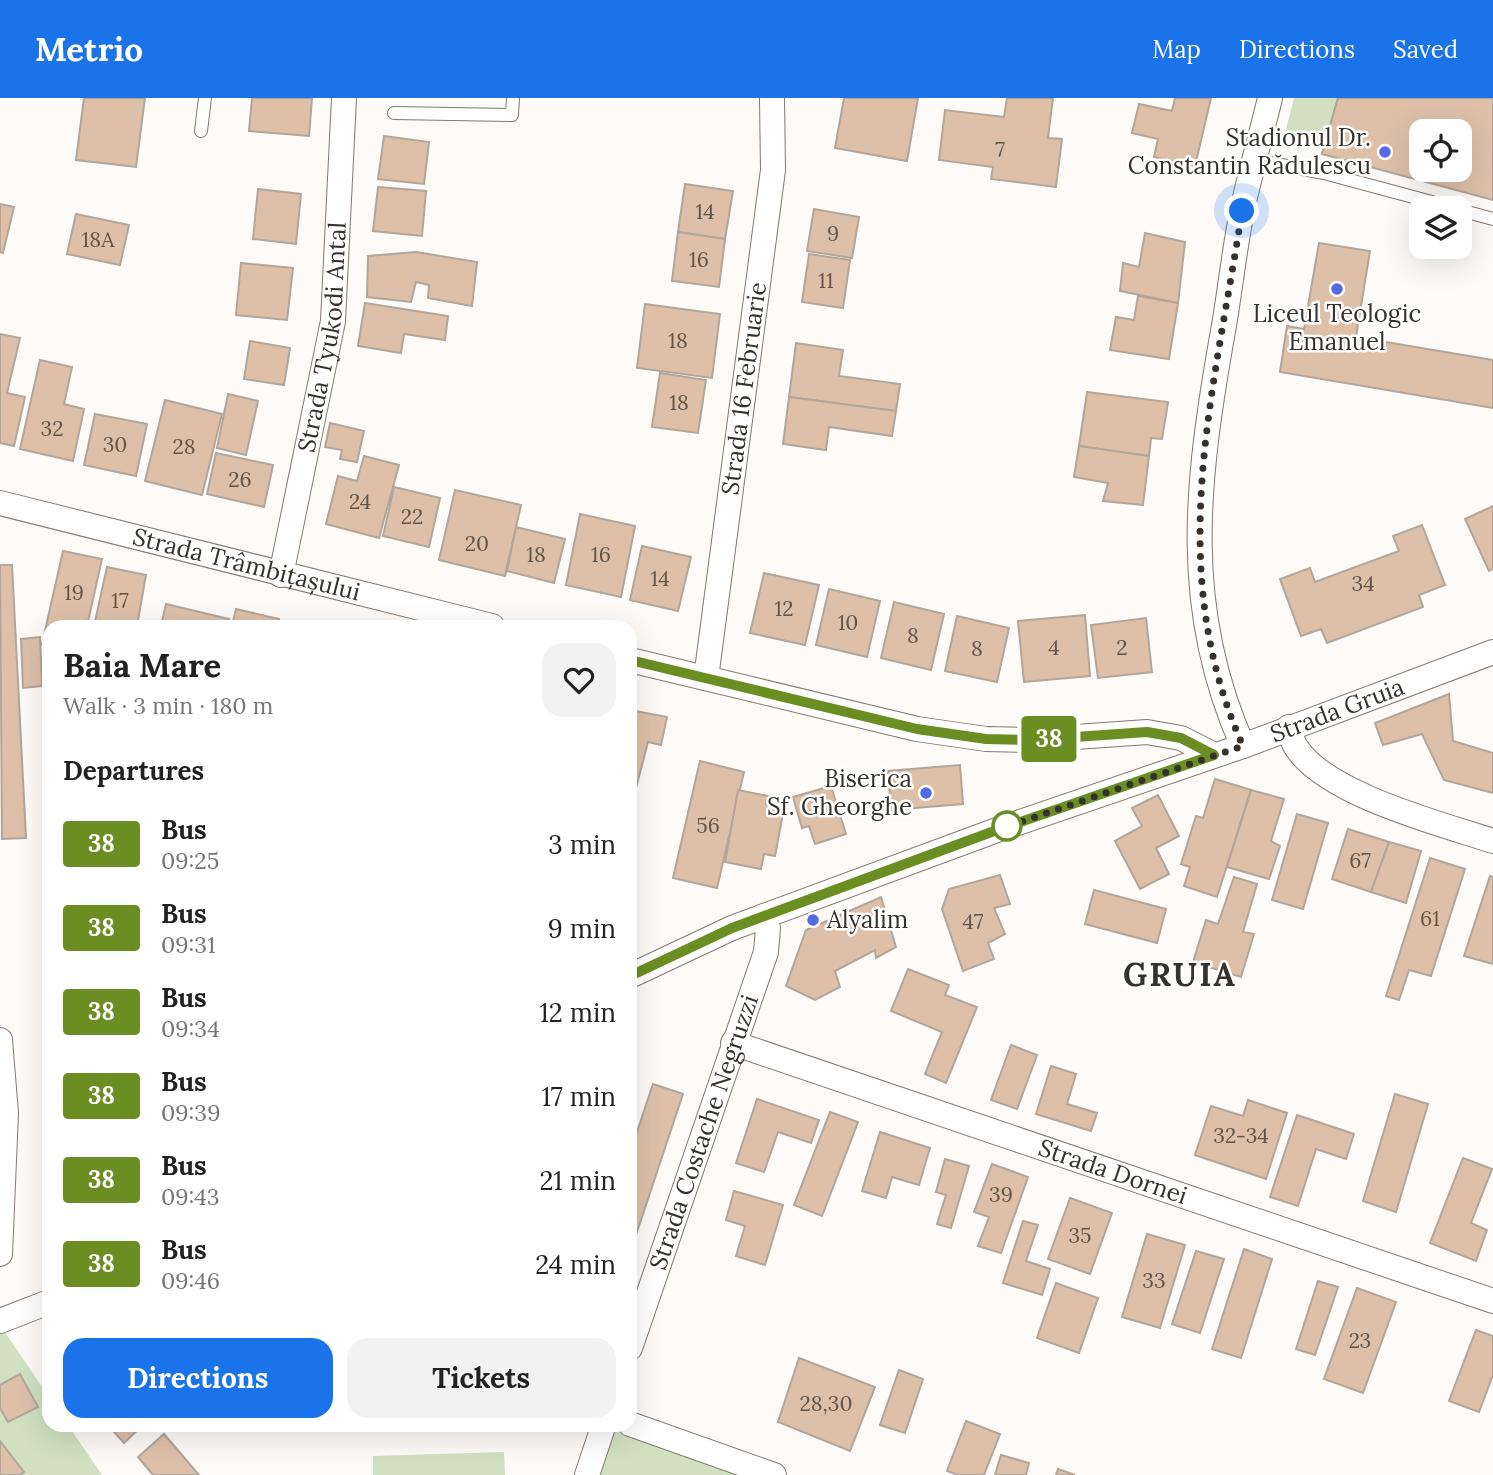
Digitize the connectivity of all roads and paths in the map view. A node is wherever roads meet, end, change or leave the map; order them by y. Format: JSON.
{"nodes":[{"id":1,"x":205,"y":98,"type":"edge"},
{"id":2,"x":344,"y":98,"type":"edge"},
{"id":3,"x":513,"y":98,"type":"edge"},
{"id":4,"x":772,"y":98,"type":"edge"},
{"id":5,"x":1270,"y":98,"type":"edge"},
{"id":6,"x":394,"y":113,"type":"dead end"},
{"id":7,"x":201,"y":131,"type":"dead end"},
{"id":8,"x":1255,"y":160,"type":"junction"},
{"id":9,"x":1409,"y":196,"type":"edge"},
{"id":10,"x":1472,"y":213,"type":"edge"},
{"id":11,"x":1493,"y":219,"type":"edge"},
{"id":12,"x":0,"y":503,"type":"edge"},
{"id":13,"x":281,"y":575,"type":"junction"},
{"id":14,"x":467,"y":620,"type":"edge"},
{"id":15,"x":1493,"y":652,"type":"edge"},
{"id":16,"x":637,"y":662,"type":"edge"},
{"id":17,"x":706,"y":678,"type":"junction"},
{"id":18,"x":1289,"y":727,"type":"junction"},
{"id":19,"x":1243,"y":746,"type":"junction"},
{"id":20,"x":1214,"y":755,"type":"junction"},
{"id":21,"x":1493,"y":841,"type":"edge"},
{"id":22,"x":764,"y":916,"type":"junction"},
{"id":23,"x":637,"y":973,"type":"edge"},
{"id":24,"x":0,"y":1040,"type":"edge"},
{"id":25,"x":733,"y":1043,"type":"junction"},
{"id":26,"x":0,"y":1254,"type":"edge"},
{"id":27,"x":1493,"y":1301,"type":"edge"},
{"id":28,"x":42,"y":1305,"type":"edge"},
{"id":29,"x":0,"y":1321,"type":"edge"},
{"id":30,"x":637,"y":1327,"type":"edge"},
{"id":31,"x":637,"y":1426,"type":"edge"},
{"id":32,"x":601,"y":1432,"type":"edge"},
{"id":33,"x":587,"y":1475,"type":"edge"},
{"id":34,"x":774,"y":1475,"type":"edge"}],
"edges":[{"from":1,"to":7,"type":"lane"},
{"from":2,"to":13,"type":"street","name":"Strada Tyukodi Antal"},
{"from":3,"to":6,"type":"lane"},
{"from":4,"to":17,"type":"street","name":"Strada 16 Februarie"},
{"from":5,"to":8,"type":"street"},
{"from":8,"to":9,"type":"lane"},
{"from":8,"to":19,"type":"street"},
{"from":10,"to":11,"type":"lane"},
{"from":12,"to":13,"type":"street","name":"Strada Trâmbițașului"},
{"from":13,"to":14,"type":"street","name":"Strada Trâmbițașului"},
{"from":15,"to":18,"type":"street","name":"Strada Gruia"},
{"from":16,"to":17,"type":"street"},
{"from":17,"to":20,"type":"street"},
{"from":18,"to":19,"type":"street","name":"Strada Gruia"},
{"from":18,"to":21,"type":"street"},
{"from":19,"to":20,"type":"street","name":"Strada Gruia"},
{"from":20,"to":22,"type":"street","name":"Strada Gruia"},
{"from":22,"to":23,"type":"street","name":"Strada Gruia"},
{"from":22,"to":25,"type":"street","name":"Strada Costache Negruzzi"},
{"from":24,"to":26,"type":"street"},
{"from":25,"to":27,"type":"street","name":"Strada Dornei"},
{"from":25,"to":30,"type":"street","name":"Strada Costache Negruzzi"},
{"from":28,"to":29,"type":"street"},
{"from":31,"to":34,"type":"street"},
{"from":32,"to":33,"type":"street"}]}
